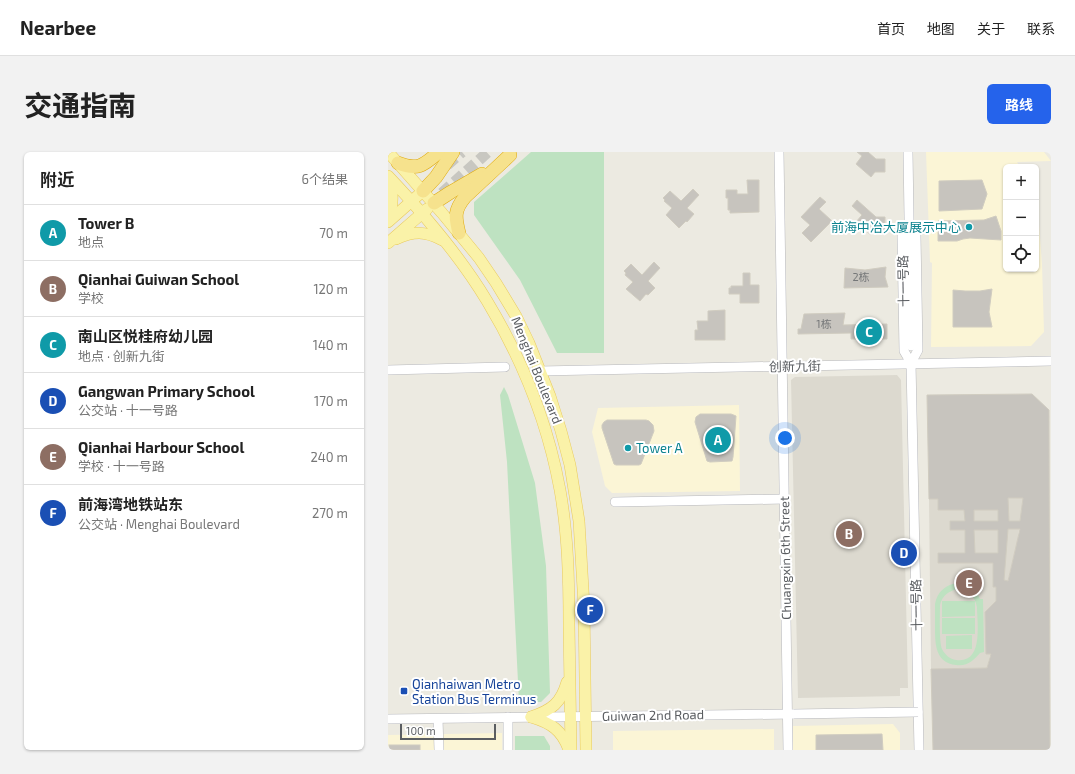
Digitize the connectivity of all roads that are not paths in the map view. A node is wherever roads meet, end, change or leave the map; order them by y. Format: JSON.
{"nodes":[{"id":1,"x":388,"y":152,"type":"edge"},
{"id":2,"x":439,"y":152,"type":"tunnel mouth"},
{"id":3,"x":453,"y":152,"type":"tunnel mouth"},
{"id":4,"x":779,"y":152,"type":"edge"},
{"id":5,"x":908,"y":152,"type":"edge"},
{"id":6,"x":512,"y":154,"type":"edge"},
{"id":7,"x":398,"y":163,"type":"junction"},
{"id":8,"x":388,"y":177,"type":"edge"},
{"id":9,"x":423,"y":191,"type":"junction"},
{"id":10,"x":411,"y":201,"type":"junction"},
{"id":11,"x":434,"y":203,"type":"junction"},
{"id":12,"x":421,"y":213,"type":"junction"},
{"id":13,"x":388,"y":221,"type":"edge"},
{"id":14,"x":909,"y":223,"type":"junction"},
{"id":15,"x":459,"y":233,"type":"junction"},
{"id":16,"x":389,"y":242,"type":"edge"},
{"id":17,"x":445,"y":242,"type":"junction"},
{"id":18,"x":911,"y":346,"type":"dead end"},
{"id":19,"x":1051,"y":361,"type":"edge"},
{"id":20,"x":912,"y":364,"type":"junction"},
{"id":21,"x":783,"y":366,"type":"junction"},
{"id":22,"x":504,"y":367,"type":"dead end"},
{"id":23,"x":388,"y":370,"type":"edge"},
{"id":24,"x":540,"y":371,"type":"junction"},
{"id":25,"x":909,"y":451,"type":"dead end"},
{"id":26,"x":784,"y":499,"type":"junction"},
{"id":27,"x":615,"y":502,"type":"dead end"},
{"id":28,"x":570,"y":671,"type":"junction"},
{"id":29,"x":918,"y":712,"type":"junction"},
{"id":30,"x":791,"y":714,"type":"junction"},
{"id":31,"x":570,"y":716,"type":"junction"},
{"id":32,"x":585,"y":716,"type":"junction"},
{"id":33,"x":508,"y":717,"type":"junction"},
{"id":34,"x":532,"y":717,"type":"junction"},
{"id":35,"x":388,"y":719,"type":"edge"},
{"id":36,"x":438,"y":719,"type":"junction"},
{"id":37,"x":439,"y":750,"type":"edge"},
{"id":38,"x":508,"y":750,"type":"edge"},
{"id":39,"x":570,"y":750,"type":"edge"},
{"id":40,"x":586,"y":750,"type":"edge"},
{"id":41,"x":788,"y":750,"type":"edge"},
{"id":42,"x":914,"y":750,"type":"edge"},
{"id":43,"x":919,"y":750,"type":"edge"}],
"edges":[{"from":1,"to":7,"type":"main road","name":"Menghai Boulevard"},
{"from":2,"to":7,"type":"highway"},
{"from":3,"to":9,"type":"highway"},
{"from":4,"to":21,"type":"street","name":"Chuangxin 6th Street"},
{"from":5,"to":14,"type":"street","name":"十一号路"},
{"from":6,"to":11,"type":"highway"},
{"from":6,"to":15,"type":"highway"},
{"from":7,"to":9,"type":"main road","name":"Menghai Boulevard"},
{"from":8,"to":10,"type":"main road","name":"Menghai Boulevard"},
{"from":8,"to":13,"type":"main road"},
{"from":9,"to":10,"type":"main road"},
{"from":9,"to":11,"type":"main road","name":"Menghai Boulevard"},
{"from":10,"to":12,"type":"main road","name":"Menghai Boulevard"},
{"from":10,"to":13,"type":"main road"},
{"from":11,"to":12,"type":"main road"},
{"from":11,"to":15,"type":"main road","name":"Menghai Boulevard"},
{"from":12,"to":16,"type":"main road"},
{"from":12,"to":17,"type":"main road","name":"Menghai Boulevard"},
{"from":14,"to":18,"type":"street"},
{"from":14,"to":20,"type":"street","name":"十一号路"},
{"from":14,"to":20,"type":"street","name":"十一号路"},
{"from":15,"to":24,"type":"main road","name":"Menghai Boulevard"},
{"from":16,"to":17,"type":"main road"},
{"from":17,"to":28,"type":"main road","name":"Menghai Boulevard"},
{"from":19,"to":20,"type":"street","name":"创新九街"},
{"from":20,"to":21,"type":"street","name":"创新九街"},
{"from":20,"to":29,"type":"street","name":"十一号路"},
{"from":21,"to":24,"type":"street","name":"创新九街"},
{"from":21,"to":26,"type":"street","name":"Chuangxin 6th Street"},
{"from":22,"to":23,"type":"street"},
{"from":24,"to":32,"type":"main road","name":"Menghai Boulevard"},
{"from":25,"to":42,"type":"street"},
{"from":26,"to":27,"type":"street"},
{"from":26,"to":30,"type":"street","name":"Chuangxin 6th Street"},
{"from":28,"to":31,"type":"main road","name":"Menghai Boulevard"},
{"from":28,"to":34,"type":"main road"},
{"from":29,"to":30,"type":"street","name":"Guiwan 2nd Road","bridge":true},
{"from":29,"to":43,"type":"street","name":"十一号路"},
{"from":30,"to":32,"type":"street","name":"Guiwan 2nd Road"},
{"from":30,"to":41,"type":"street","name":"Chuangxin 6th Street"},
{"from":31,"to":32,"type":"street","name":"Guiwan 2nd Road"},
{"from":31,"to":34,"type":"street","name":"Guiwan 2nd Road"},
{"from":31,"to":39,"type":"main road","name":"Menghai Boulevard"},
{"from":32,"to":40,"type":"main road","name":"Menghai Boulevard"},
{"from":33,"to":34,"type":"street","name":"Guiwan 2nd Road"},
{"from":33,"to":36,"type":"street","name":"Guiwan 2nd Road"},
{"from":33,"to":38,"type":"street"},
{"from":34,"to":39,"type":"main road"},
{"from":35,"to":36,"type":"street","name":"Guiwan 2nd Road"},
{"from":36,"to":37,"type":"street"}]}
